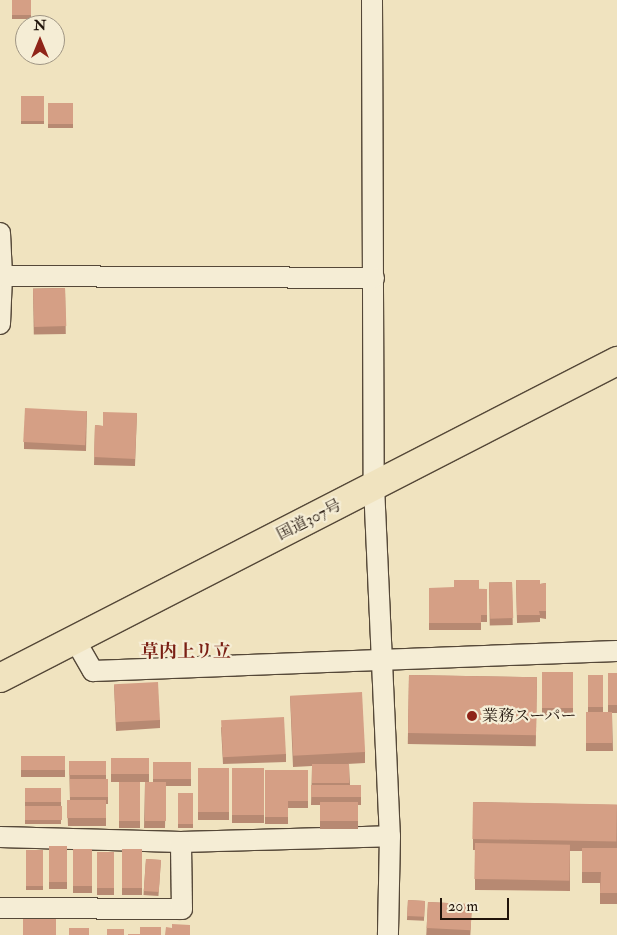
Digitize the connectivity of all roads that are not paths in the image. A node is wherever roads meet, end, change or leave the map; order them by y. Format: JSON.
{"nodes":[{"id":1,"x":372,"y":0,"type":"edge"},
{"id":2,"x":0,"y":233,"type":"edge"},
{"id":3,"x":2,"y":276,"type":"junction"},
{"id":4,"x":374,"y":278,"type":"junction"},
{"id":5,"x":0,"y":324,"type":"edge"},
{"id":6,"x":617,"y":361,"type":"edge"},
{"id":7,"x":374,"y":486,"type":"junction"},
{"id":8,"x":75,"y":640,"type":"junction"},
{"id":9,"x":617,"y":651,"type":"edge"},
{"id":10,"x":383,"y":661,"type":"junction"},
{"id":11,"x":0,"y":678,"type":"edge"},
{"id":12,"x":390,"y":836,"type":"junction"},
{"id":13,"x":0,"y":837,"type":"edge"},
{"id":14,"x":181,"y":842,"type":"junction"},
{"id":15,"x":0,"y":908,"type":"edge"},
{"id":16,"x":388,"y":935,"type":"edge"}],
"edges":[{"from":1,"to":4,"type":"street"},
{"from":2,"to":3,"type":"street"},
{"from":3,"to":4,"type":"street"},
{"from":3,"to":5,"type":"street"},
{"from":4,"to":7,"type":"street"},
{"from":6,"to":7,"type":"highway","name":"国道307号"},
{"from":7,"to":8,"type":"highway","name":"国道307号"},
{"from":7,"to":10,"type":"street"},
{"from":8,"to":10,"type":"street"},
{"from":8,"to":11,"type":"highway","name":"国道307号"},
{"from":9,"to":10,"type":"street"},
{"from":10,"to":12,"type":"street"},
{"from":12,"to":14,"type":"street"},
{"from":12,"to":16,"type":"street"},
{"from":13,"to":14,"type":"street"},
{"from":14,"to":15,"type":"street"}]}
